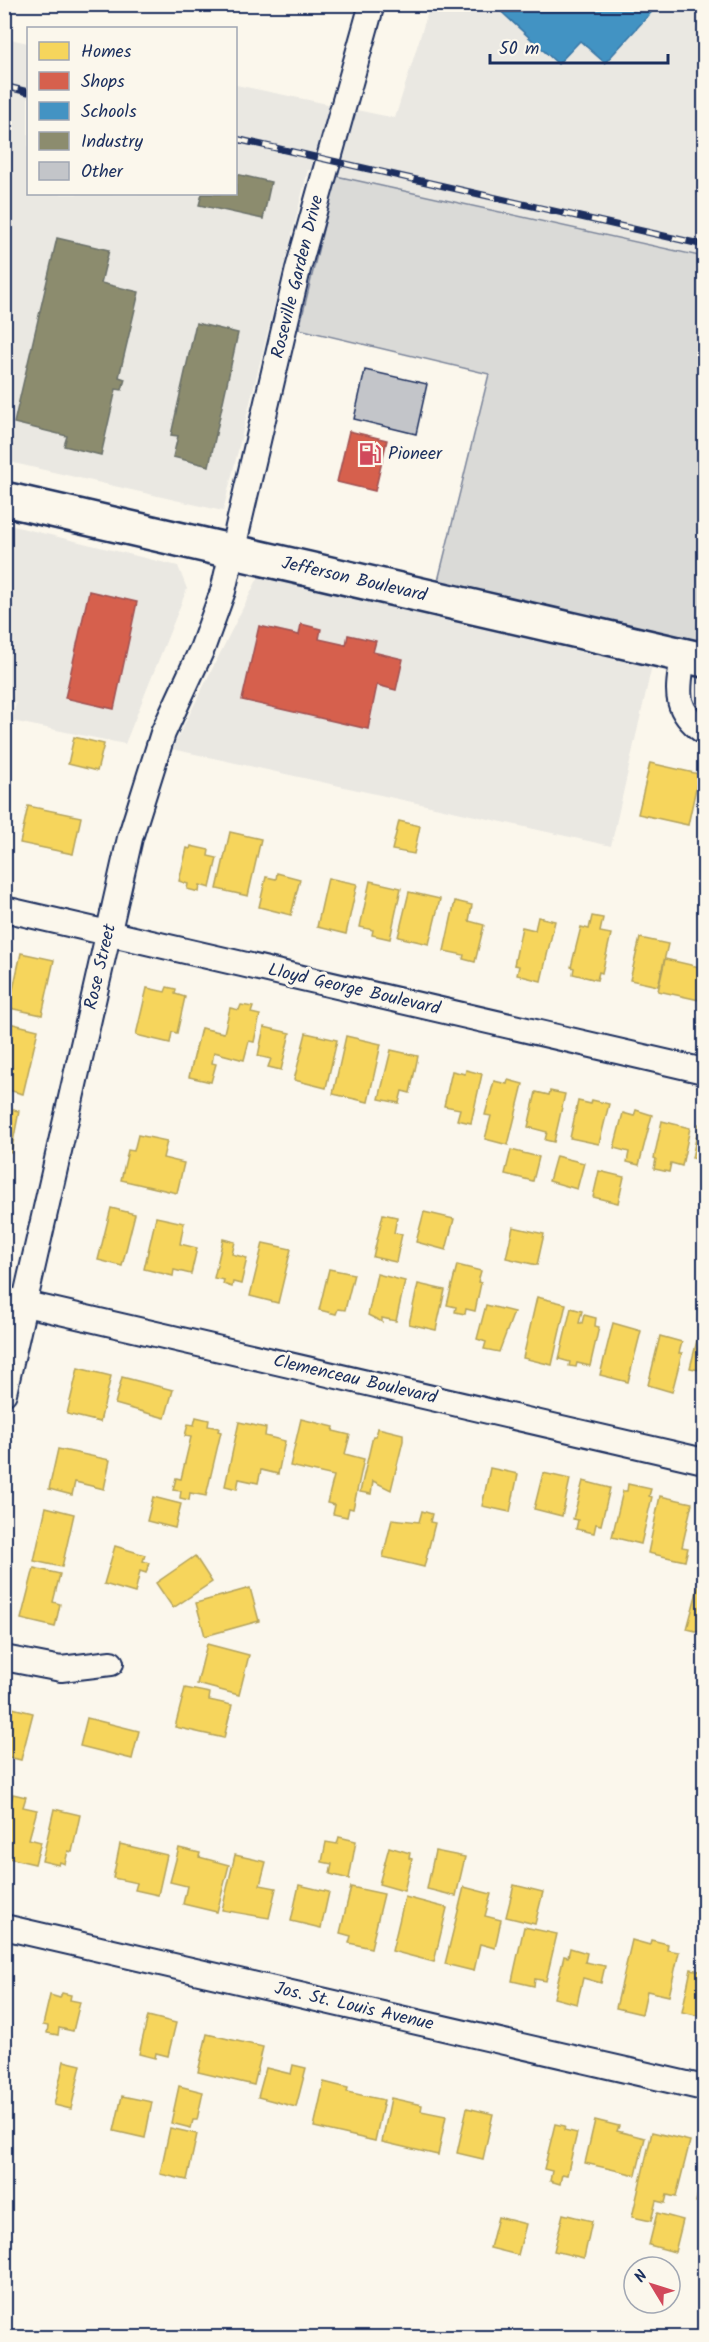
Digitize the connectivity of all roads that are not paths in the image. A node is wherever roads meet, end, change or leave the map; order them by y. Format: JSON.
{"nodes":[{"id":1,"x":372,"y":4,"type":"edge"},
{"id":2,"x":4,"y":500,"type":"edge"},
{"id":3,"x":232,"y":552,"type":"junction"},
{"id":4,"x":694,"y":658,"type":"edge"},
{"id":5,"x":705,"y":732,"type":"edge"},
{"id":6,"x":4,"y":909,"type":"edge"},
{"id":7,"x":108,"y":933,"type":"junction"},
{"id":8,"x":705,"y":1071,"type":"edge"},
{"id":9,"x":15,"y":1302,"type":"edge"},
{"id":10,"x":4,"y":1392,"type":"edge"},
{"id":11,"x":705,"y":1461,"type":"edge"},
{"id":12,"x":4,"y":1658,"type":"edge"},
{"id":13,"x":111,"y":1663,"type":"dead end"},
{"id":14,"x":4,"y":1927,"type":"edge"},
{"id":15,"x":705,"y":2088,"type":"edge"}],
"edges":[{"from":1,"to":3,"type":"street","name":"Roseville Garden Drive"},
{"from":2,"to":3,"type":"street","name":"Jefferson Boulevard"},
{"from":3,"to":4,"type":"street","name":"Jefferson Boulevard"},
{"from":3,"to":7,"type":"street","name":"Rose Street"},
{"from":4,"to":5,"type":"street"},
{"from":6,"to":7,"type":"street","name":"Lloyd George Boulevard"},
{"from":7,"to":8,"type":"street","name":"Lloyd George Boulevard"},
{"from":7,"to":9,"type":"street","name":"Rose Street"},
{"from":9,"to":10,"type":"street","name":"Rose Street"},
{"from":9,"to":11,"type":"street","name":"Clemenceau Boulevard"},
{"from":12,"to":13,"type":"street"},
{"from":14,"to":15,"type":"street","name":"Jos. St. Louis Avenue"}]}
